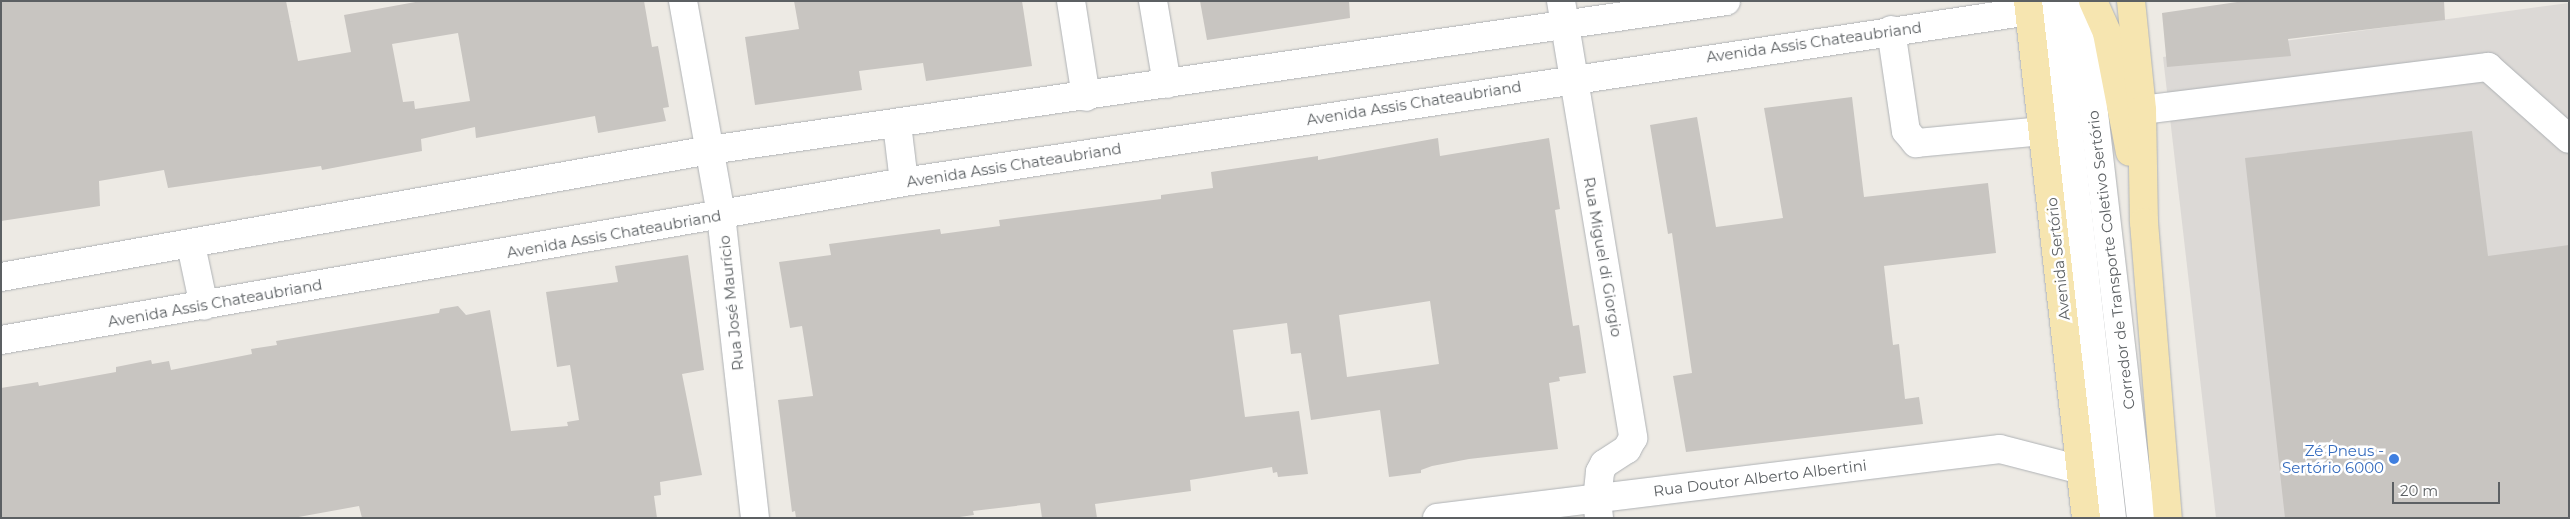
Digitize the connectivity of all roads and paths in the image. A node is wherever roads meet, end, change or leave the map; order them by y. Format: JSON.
{"nodes":[{"id":1,"x":683,"y":1,"type":"edge"},
{"id":2,"x":1072,"y":1,"type":"edge"},
{"id":3,"x":1153,"y":1,"type":"edge"},
{"id":4,"x":1726,"y":1,"type":"edge"},
{"id":5,"x":2081,"y":1,"type":"edge"},
{"id":6,"x":2093,"y":1,"type":"edge"},
{"id":7,"x":2131,"y":1,"type":"edge"},
{"id":8,"x":2037,"y":5,"type":"edge"},
{"id":9,"x":1563,"y":13,"type":"edge"},
{"id":10,"x":1891,"y":30,"type":"junction"},
{"id":11,"x":1573,"y":78,"type":"junction"},
{"id":12,"x":1167,"y":84,"type":"junction"},
{"id":13,"x":1086,"y":97,"type":"junction"},
{"id":14,"x":2142,"y":110,"type":"junction"},
{"id":15,"x":896,"y":124,"type":"junction"},
{"id":16,"x":2044,"y":131,"type":"junction"},
{"id":17,"x":2569,"y":139,"type":"edge"},
{"id":18,"x":710,"y":150,"type":"junction"},
{"id":19,"x":904,"y":182,"type":"junction"},
{"id":20,"x":721,"y":215,"type":"junction"},
{"id":21,"x":2144,"y":222,"type":"junction"},
{"id":22,"x":191,"y":245,"type":"junction"},
{"id":23,"x":1,"y":277,"type":"edge"},
{"id":24,"x":204,"y":306,"type":"junction"},
{"id":25,"x":1,"y":340,"type":"edge"},
{"id":26,"x":2081,"y":470,"type":"junction"},
{"id":27,"x":1598,"y":508,"type":"edge"},
{"id":28,"x":754,"y":518,"type":"edge"},
{"id":29,"x":1437,"y":518,"type":"edge"},
{"id":30,"x":2086,"y":518,"type":"edge"},
{"id":31,"x":2112,"y":518,"type":"edge"},
{"id":32,"x":2141,"y":518,"type":"edge"},
{"id":33,"x":2168,"y":518,"type":"edge"}],
"edges":[{"from":1,"to":18,"type":"street","name":"Rua José Maurício"},
{"from":2,"to":13,"type":"street"},
{"from":3,"to":12,"type":"street"},
{"from":4,"to":9,"type":"street"},
{"from":5,"to":32,"type":"street","name":"Corredor de Transporte Coletivo Sertório"},
{"from":6,"to":21,"type":"main road"},
{"from":7,"to":14,"type":"main road"},
{"from":8,"to":10,"type":"street","name":"Avenida Assis Chateaubriand"},
{"from":8,"to":16,"type":"main road","name":"Avenida Sertório"},
{"from":8,"to":31,"type":"street","name":"Corredor de Transporte Coletivo Sertório"},
{"from":9,"to":11,"type":"street","name":"Rua Miguel di Giorgio"},
{"from":9,"to":12,"type":"street"},
{"from":10,"to":11,"type":"street","name":"Avenida Assis Chateaubriand"},
{"from":10,"to":16,"type":"street"},
{"from":11,"to":19,"type":"street","name":"Avenida Assis Chateaubriand"},
{"from":11,"to":27,"type":"street","name":"Rua Miguel di Giorgio"},
{"from":12,"to":13,"type":"street"},
{"from":13,"to":15,"type":"street"},
{"from":14,"to":17,"type":"street"},
{"from":14,"to":21,"type":"main road"},
{"from":15,"to":18,"type":"street"},
{"from":15,"to":19,"type":"street"},
{"from":16,"to":26,"type":"main road","name":"Avenida Sertório"},
{"from":18,"to":20,"type":"street","name":"Rua José Maurício"},
{"from":18,"to":22,"type":"street"},
{"from":19,"to":20,"type":"street","name":"Avenida Assis Chateaubriand"},
{"from":20,"to":24,"type":"street","name":"Avenida Assis Chateaubriand"},
{"from":20,"to":28,"type":"street","name":"Rua José Maurício"},
{"from":21,"to":33,"type":"main road"},
{"from":22,"to":23,"type":"street"},
{"from":22,"to":24,"type":"street"},
{"from":24,"to":25,"type":"street","name":"Avenida Assis Chateaubriand"},
{"from":26,"to":27,"type":"street","name":"Rua Doutor Alberto Albertini"},
{"from":26,"to":30,"type":"main road","name":"Avenida Sertório"},
{"from":27,"to":29,"type":"street","name":"Rua Doutor Alberto Albertini"}]}
